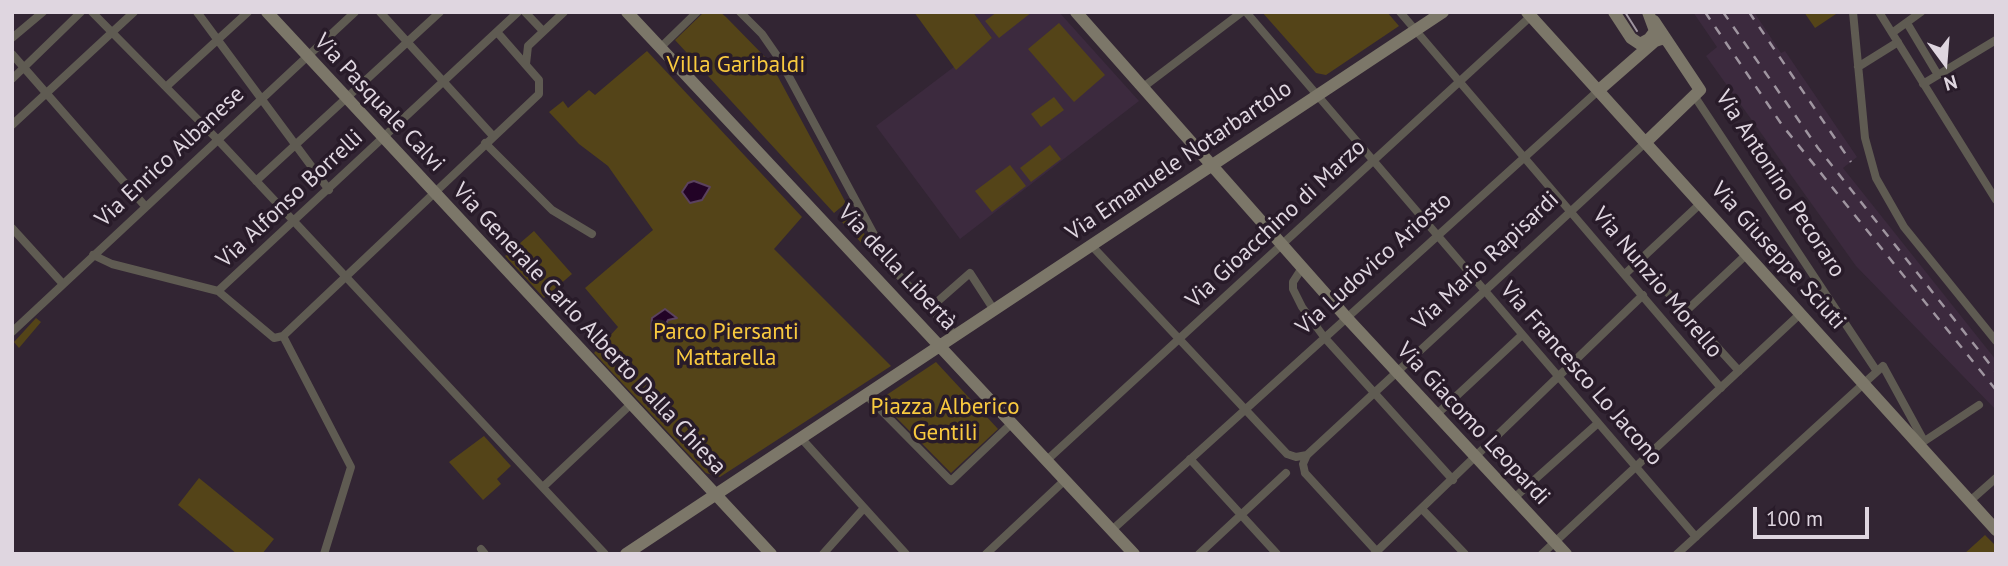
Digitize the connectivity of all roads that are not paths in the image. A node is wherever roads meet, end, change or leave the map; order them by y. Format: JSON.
{"nodes":[{"id":1,"x":43,"y":12,"type":"edge"},
{"id":2,"x":81,"y":12,"type":"edge"},
{"id":3,"x":92,"y":12,"type":"edge"},
{"id":4,"x":134,"y":12,"type":"edge"},
{"id":5,"x":197,"y":12,"type":"edge"},
{"id":6,"x":248,"y":12,"type":"edge"},
{"id":7,"x":267,"y":12,"type":"edge"},
{"id":8,"x":355,"y":12,"type":"edge"},
{"id":9,"x":380,"y":12,"type":"edge"},
{"id":10,"x":440,"y":12,"type":"edge"},
{"id":11,"x":504,"y":12,"type":"edge"},
{"id":12,"x":518,"y":12,"type":"edge"},
{"id":13,"x":525,"y":12,"type":"edge"},
{"id":14,"x":564,"y":12,"type":"edge"},
{"id":15,"x":627,"y":12,"type":"edge"},
{"id":16,"x":697,"y":12,"type":"edge"},
{"id":17,"x":740,"y":12,"type":"edge"},
{"id":18,"x":1244,"y":12,"type":"edge"},
{"id":19,"x":1400,"y":12,"type":"edge"},
{"id":20,"x":1443,"y":12,"type":"edge"},
{"id":21,"x":1614,"y":12,"type":"edge"},
{"id":22,"x":1853,"y":12,"type":"edge"},
{"id":23,"x":1879,"y":12,"type":"edge"},
{"id":24,"x":1921,"y":12,"type":"edge"},
{"id":25,"x":1082,"y":14,"type":"edge"},
{"id":26,"x":1529,"y":14,"type":"edge"},
{"id":27,"x":749,"y":16,"type":"edge"},
{"id":28,"x":1651,"y":17,"type":"edge"},
{"id":29,"x":510,"y":20,"type":"junction"},
{"id":30,"x":1906,"y":23,"type":"junction"},
{"id":31,"x":1415,"y":30,"type":"junction"},
{"id":32,"x":114,"y":31,"type":"junction"},
{"id":33,"x":497,"y":32,"type":"junction"},
{"id":34,"x":543,"y":32,"type":"junction"},
{"id":35,"x":1892,"y":33,"type":"junction"},
{"id":36,"x":12,"y":38,"type":"edge"},
{"id":37,"x":1631,"y":38,"type":"junction"},
{"id":38,"x":218,"y":40,"type":"junction"},
{"id":39,"x":1996,"y":40,"type":"edge"},
{"id":40,"x":408,"y":42,"type":"junction"},
{"id":41,"x":1668,"y":42,"type":"junction"},
{"id":42,"x":1898,"y":42,"type":"junction"},
{"id":43,"x":661,"y":47,"type":"junction"},
{"id":44,"x":12,"y":54,"type":"edge"},
{"id":45,"x":306,"y":55,"type":"junction"},
{"id":46,"x":1628,"y":63,"type":"junction"},
{"id":47,"x":526,"y":64,"type":"junction"},
{"id":48,"x":24,"y":68,"type":"junction"},
{"id":49,"x":1858,"y":68,"type":"junction"},
{"id":50,"x":1938,"y":75,"type":"junction"},
{"id":51,"x":12,"y":79,"type":"edge"},
{"id":52,"x":443,"y":82,"type":"junction"},
{"id":53,"x":1460,"y":83,"type":"junction"},
{"id":54,"x":1923,"y":84,"type":"junction"},
{"id":55,"x":167,"y":86,"type":"junction"},
{"id":56,"x":1142,"y":88,"type":"junction"},
{"id":57,"x":1599,"y":90,"type":"junction"},
{"id":58,"x":47,"y":93,"type":"junction"},
{"id":59,"x":1317,"y":95,"type":"junction"},
{"id":60,"x":1695,"y":97,"type":"junction"},
{"id":61,"x":345,"y":98,"type":"junction"},
{"id":62,"x":260,"y":99,"type":"junction"},
{"id":63,"x":12,"y":125,"type":"edge"},
{"id":64,"x":493,"y":136,"type":"junction"},
{"id":65,"x":383,"y":138,"type":"junction"},
{"id":66,"x":218,"y":139,"type":"junction"},
{"id":67,"x":1646,"y":142,"type":"junction"},
{"id":68,"x":485,"y":143,"type":"junction"},
{"id":69,"x":296,"y":146,"type":"junction"},
{"id":70,"x":1524,"y":158,"type":"junction"},
{"id":71,"x":1373,"y":161,"type":"junction"},
{"id":72,"x":1210,"y":165,"type":"junction"},
{"id":73,"x":256,"y":181,"type":"junction"},
{"id":74,"x":329,"y":190,"type":"junction"},
{"id":75,"x":432,"y":192,"type":"junction"},
{"id":76,"x":1996,"y":200,"type":"edge"},
{"id":77,"x":1701,"y":203,"type":"junction"},
{"id":78,"x":145,"y":206,"type":"junction"},
{"id":79,"x":1570,"y":211,"type":"junction"},
{"id":80,"x":295,"y":223,"type":"junction"},
{"id":81,"x":12,"y":228,"type":"edge"},
{"id":82,"x":592,"y":234,"type":"dead end"},
{"id":83,"x":1437,"y":236,"type":"junction"},
{"id":84,"x":1091,"y":245,"type":"junction"},
{"id":85,"x":1282,"y":245,"type":"junction"},
{"id":86,"x":1747,"y":254,"type":"junction"},
{"id":87,"x":93,"y":256,"type":"junction"},
{"id":88,"x":1639,"y":261,"type":"junction"},
{"id":89,"x":1302,"y":268,"type":"junction"},
{"id":90,"x":1625,"y":274,"type":"junction"},
{"id":91,"x":344,"y":277,"type":"junction"},
{"id":92,"x":63,"y":284,"type":"junction"},
{"id":93,"x":218,"y":291,"type":"junction"},
{"id":94,"x":1485,"y":291,"type":"junction"},
{"id":95,"x":1643,"y":295,"type":"junction"},
{"id":96,"x":929,"y":309,"type":"junction"},
{"id":97,"x":994,"y":310,"type":"junction"},
{"id":98,"x":1685,"y":312,"type":"junction"},
{"id":99,"x":1801,"y":313,"type":"junction"},
{"id":100,"x":1346,"y":317,"type":"junction"},
{"id":101,"x":12,"y":332,"type":"edge"},
{"id":102,"x":955,"y":335,"type":"junction"},
{"id":103,"x":1522,"y":335,"type":"junction"},
{"id":104,"x":283,"y":336,"type":"junction"},
{"id":105,"x":1324,"y":337,"type":"junction"},
{"id":106,"x":1180,"y":340,"type":"junction"},
{"id":107,"x":1996,"y":341,"type":"edge"},
{"id":108,"x":940,"y":345,"type":"junction"},
{"id":109,"x":1876,"y":370,"type":"junction"},
{"id":110,"x":1739,"y":371,"type":"junction"},
{"id":111,"x":1396,"y":373,"type":"junction"},
{"id":112,"x":1558,"y":377,"type":"junction"},
{"id":113,"x":1863,"y":381,"type":"junction"},
{"id":114,"x":1721,"y":388,"type":"junction"},
{"id":115,"x":1374,"y":393,"type":"junction"},
{"id":116,"x":866,"y":395,"type":"junction"},
{"id":117,"x":631,"y":405,"type":"junction"},
{"id":118,"x":1979,"y":405,"type":"dead end"},
{"id":119,"x":1245,"y":409,"type":"junction"},
{"id":120,"x":1436,"y":415,"type":"junction"},
{"id":121,"x":1012,"y":423,"type":"junction"},
{"id":122,"x":1597,"y":424,"type":"junction"},
{"id":123,"x":801,"y":438,"type":"junction"},
{"id":124,"x":1922,"y":443,"type":"junction"},
{"id":125,"x":1287,"y":454,"type":"junction"},
{"id":126,"x":1307,"y":455,"type":"junction"},
{"id":127,"x":1476,"y":458,"type":"junction"},
{"id":128,"x":1190,"y":459,"type":"junction"},
{"id":129,"x":1047,"y":460,"type":"junction"},
{"id":130,"x":1636,"y":468,"type":"junction"},
{"id":131,"x":1286,"y":472,"type":"junction"},
{"id":132,"x":1305,"y":474,"type":"junction"},
{"id":133,"x":1996,"y":478,"type":"edge"},
{"id":134,"x":1065,"y":480,"type":"junction"},
{"id":135,"x":1453,"y":480,"type":"junction"},
{"id":136,"x":543,"y":487,"type":"junction"},
{"id":137,"x":718,"y":493,"type":"junction"},
{"id":138,"x":1514,"y":498,"type":"junction"},
{"id":139,"x":1970,"y":501,"type":"junction"},
{"id":140,"x":864,"y":508,"type":"junction"},
{"id":141,"x":1422,"y":509,"type":"junction"},
{"id":142,"x":1241,"y":514,"type":"junction"},
{"id":143,"x":1112,"y":530,"type":"junction"},
{"id":144,"x":1996,"y":530,"type":"edge"},
{"id":145,"x":1696,"y":537,"type":"junction"},
{"id":146,"x":1555,"y":542,"type":"junction"},
{"id":147,"x":1127,"y":551,"type":"edge"},
{"id":148,"x":1377,"y":553,"type":"edge"},
{"id":149,"x":324,"y":554,"type":"edge"},
{"id":150,"x":605,"y":554,"type":"edge"},
{"id":151,"x":626,"y":554,"type":"edge"},
{"id":152,"x":771,"y":554,"type":"edge"},
{"id":153,"x":779,"y":554,"type":"edge"},
{"id":154,"x":823,"y":554,"type":"edge"},
{"id":155,"x":906,"y":554,"type":"edge"},
{"id":156,"x":986,"y":554,"type":"edge"},
{"id":157,"x":1199,"y":554,"type":"edge"},
{"id":158,"x":1277,"y":554,"type":"edge"},
{"id":159,"x":1465,"y":554,"type":"edge"},
{"id":160,"x":1542,"y":554,"type":"edge"},
{"id":161,"x":1566,"y":554,"type":"edge"},
{"id":162,"x":1678,"y":554,"type":"edge"}],
"edges":[{"from":1,"to":36,"type":"street"},
{"from":2,"to":48,"type":"street"},
{"from":3,"to":32,"type":"street"},
{"from":4,"to":32,"type":"street"},
{"from":5,"to":38,"type":"street"},
{"from":6,"to":38,"type":"street"},
{"from":7,"to":45,"type":"street","name":"Via Pasquale Calvi"},
{"from":8,"to":45,"type":"street","name":"Via Enrico Albanese"},
{"from":9,"to":40,"type":"street"},
{"from":10,"to":40,"type":"street"},
{"from":11,"to":29,"type":"street"},
{"from":12,"to":29,"type":"street","name":"Via Alfonso Borrelli"},
{"from":13,"to":34,"type":"street"},
{"from":14,"to":34,"type":"street"},
{"from":15,"to":43,"type":"street","name":"Via della Libertà"},
{"from":16,"to":43,"type":"street"},
{"from":17,"to":27,"type":"street"},
{"from":18,"to":56,"type":"street"},
{"from":18,"to":59,"type":"street","name":"Via Francesco Lo Jacono"},
{"from":19,"to":31,"type":"street","name":"Via Nunzio Morello"},
{"from":20,"to":31,"type":"street","name":"Via Emanuele Notarbartolo"},
{"from":21,"to":37,"type":"street"},
{"from":22,"to":49,"type":"street"},
{"from":23,"to":35,"type":"street"},
{"from":24,"to":30,"type":"street"},
{"from":25,"to":56,"type":"street","name":"Via Giacomo Leopardi"},
{"from":26,"to":53,"type":"street","name":"Via Gioacchino di Marzo"},
{"from":26,"to":57,"type":"street","name":"Via Giuseppe Sciuti"},
{"from":27,"to":96,"type":"street"},
{"from":28,"to":37,"type":"street"},
{"from":28,"to":41,"type":"street","name":"Via Antonino Pecoraro"},
{"from":29,"to":33,"type":"street","name":"Via Alfonso Borrelli"},
{"from":30,"to":35,"type":"street"},
{"from":30,"to":50,"type":"street"},
{"from":31,"to":53,"type":"street","name":"Via Nunzio Morello"},
{"from":31,"to":59,"type":"street","name":"Via Emanuele Notarbartolo"},
{"from":32,"to":55,"type":"street"},
{"from":32,"to":58,"type":"street"},
{"from":33,"to":47,"type":"street"},
{"from":33,"to":52,"type":"street","name":"Via Alfonso Borrelli"},
{"from":34,"to":47,"type":"street"},
{"from":35,"to":42,"type":"street"},
{"from":37,"to":46,"type":"street"},
{"from":38,"to":55,"type":"street"},
{"from":38,"to":62,"type":"street"},
{"from":39,"to":50,"type":"street"},
{"from":40,"to":52,"type":"street"},
{"from":40,"to":61,"type":"street"},
{"from":41,"to":46,"type":"street","name":"Via Ludovico Ariosto"},
{"from":41,"to":60,"type":"street","name":"Via Antonino Pecoraro"},
{"from":42,"to":49,"type":"street"},
{"from":42,"to":54,"type":"street"},
{"from":43,"to":108,"type":"street","name":"Via della Libertà"},
{"from":44,"to":48,"type":"street"},
{"from":45,"to":61,"type":"street","name":"Via Pasquale Calvi"},
{"from":45,"to":62,"type":"street","name":"Via Enrico Albanese"},
{"from":46,"to":57,"type":"street","name":"Via Ludovico Ariosto"},
{"from":47,"to":64,"type":"street"},
{"from":48,"to":51,"type":"street"},
{"from":48,"to":58,"type":"street"},
{"from":49,"to":107,"type":"street"},
{"from":50,"to":54,"type":"street"},
{"from":52,"to":64,"type":"street"},
{"from":52,"to":65,"type":"street","name":"Via Alfonso Borrelli"},
{"from":53,"to":70,"type":"street","name":"Via Nunzio Morello"},
{"from":53,"to":71,"type":"street","name":"Via Gioacchino di Marzo"},
{"from":54,"to":76,"type":"street"},
{"from":55,"to":66,"type":"street"},
{"from":56,"to":72,"type":"street","name":"Via Giacomo Leopardi"},
{"from":57,"to":67,"type":"street","name":"Via Giuseppe Sciuti"},
{"from":57,"to":70,"type":"street","name":"Via Ludovico Ariosto"},
{"from":58,"to":63,"type":"street"},
{"from":58,"to":78,"type":"street"},
{"from":59,"to":71,"type":"street","name":"Via Francesco Lo Jacono"},
{"from":59,"to":72,"type":"street","name":"Via Emanuele Notarbartolo"},
{"from":60,"to":67,"type":"street","name":"Via Mario Rapisardi"},
{"from":60,"to":109,"type":"street","name":"Via Antonino Pecoraro"},
{"from":61,"to":65,"type":"street","name":"Via Pasquale Calvi"},
{"from":61,"to":69,"type":"street"},
{"from":62,"to":66,"type":"street","name":"Via Enrico Albanese"},
{"from":62,"to":69,"type":"street"},
{"from":64,"to":68,"type":"street"},
{"from":65,"to":74,"type":"street","name":"Via Alfonso Borrelli"},
{"from":65,"to":75,"type":"street","name":"Via Pasquale Calvi"},
{"from":66,"to":73,"type":"street"},
{"from":66,"to":78,"type":"street","name":"Via Enrico Albanese"},
{"from":67,"to":77,"type":"street","name":"Via Giuseppe Sciuti"},
{"from":67,"to":79,"type":"street","name":"Via Mario Rapisardi"},
{"from":68,"to":75,"type":"street"},
{"from":68,"to":82,"type":"street"},
{"from":69,"to":73,"type":"street"},
{"from":69,"to":74,"type":"street"},
{"from":70,"to":79,"type":"street","name":"Via Nunzio Morello"},
{"from":70,"to":83,"type":"street","name":"Via Ludovico Ariosto"},
{"from":71,"to":83,"type":"street","name":"Via Francesco Lo Jacono"},
{"from":71,"to":85,"type":"street","name":"Via Gioacchino di Marzo"},
{"from":72,"to":84,"type":"street","name":"Via Emanuele Notarbartolo"},
{"from":72,"to":85,"type":"street","name":"Via Giacomo Leopardi"},
{"from":73,"to":80,"type":"street"},
{"from":74,"to":80,"type":"street","name":"Via Alfonso Borrelli"},
{"from":75,"to":91,"type":"street"},
{"from":75,"to":117,"type":"street","name":"Via Generale Carlo Alberto Dalla Chiesa"},
{"from":77,"to":86,"type":"street","name":"Via Giuseppe Sciuti"},
{"from":77,"to":88,"type":"street"},
{"from":78,"to":87,"type":"street","name":"Via Enrico Albanese"},
{"from":79,"to":90,"type":"street","name":"Via Nunzio Morello"},
{"from":79,"to":94,"type":"street","name":"Via Mario Rapisardi"},
{"from":80,"to":91,"type":"street"},
{"from":80,"to":93,"type":"street","name":"Via Alfonso Borrelli"},
{"from":81,"to":92,"type":"street"},
{"from":83,"to":94,"type":"street","name":"Via Francesco Lo Jacono"},
{"from":83,"to":100,"type":"street","name":"Via Ludovico Ariosto"},
{"from":84,"to":97,"type":"street","name":"Via Emanuele Notarbartolo"},
{"from":84,"to":106,"type":"street"},
{"from":85,"to":89,"type":"street","name":"Via Giacomo Leopardi"},
{"from":85,"to":106,"type":"street","name":"Via Gioacchino di Marzo"},
{"from":86,"to":98,"type":"street"},
{"from":86,"to":99,"type":"street","name":"Via Giuseppe Sciuti"},
{"from":87,"to":92,"type":"street","name":"Via Enrico Albanese"},
{"from":87,"to":93,"type":"street"},
{"from":88,"to":90,"type":"street"},
{"from":88,"to":98,"type":"street","name":"Via Nunzio Morello"},
{"from":89,"to":100,"type":"street","name":"Via Giacomo Leopardi"},
{"from":89,"to":105,"type":"street"},
{"from":90,"to":95,"type":"street","name":"Via Nunzio Morello"},
{"from":91,"to":104,"type":"street"},
{"from":91,"to":136,"type":"street"},
{"from":92,"to":101,"type":"street","name":"Via Enrico Albanese"},
{"from":93,"to":104,"type":"street"},
{"from":94,"to":103,"type":"street","name":"Via Francesco Lo Jacono"},
{"from":94,"to":111,"type":"street","name":"Via Mario Rapisardi"},
{"from":95,"to":112,"type":"street"},
{"from":95,"to":114,"type":"street","name":"Via Nunzio Morello"},
{"from":96,"to":97,"type":"street"},
{"from":96,"to":102,"type":"street"},
{"from":97,"to":102,"type":"street","name":"Via Emanuele Notarbartolo"},
{"from":98,"to":110,"type":"street","name":"Via Nunzio Morello"},
{"from":99,"to":110,"type":"street"},
{"from":99,"to":113,"type":"street","name":"Via Giuseppe Sciuti"},
{"from":100,"to":105,"type":"street","name":"Via Ludovico Ariosto"},
{"from":100,"to":111,"type":"street","name":"Via Giacomo Leopardi"},
{"from":102,"to":108,"type":"street","name":"Via Emanuele Notarbartolo"},
{"from":103,"to":112,"type":"street","name":"Via Francesco Lo Jacono"},
{"from":103,"to":120,"type":"street"},
{"from":104,"to":149,"type":"street"},
{"from":105,"to":115,"type":"street"},
{"from":105,"to":119,"type":"street","name":"Via Ludovico Ariosto"},
{"from":106,"to":119,"type":"street"},
{"from":106,"to":129,"type":"street","name":"Via Gioacchino di Marzo"},
{"from":108,"to":116,"type":"street","name":"Via Emanuele Notarbartolo"},
{"from":108,"to":121,"type":"street","name":"Via della Libertà"},
{"from":109,"to":113,"type":"street"},
{"from":109,"to":124,"type":"street","name":"Via Antonino Pecoraro"},
{"from":110,"to":114,"type":"street"},
{"from":111,"to":115,"type":"street","name":"Via Mario Rapisardi"},
{"from":111,"to":120,"type":"street","name":"Via Giacomo Leopardi"},
{"from":112,"to":122,"type":"street","name":"Via Francesco Lo Jacono"},
{"from":112,"to":127,"type":"street"},
{"from":113,"to":124,"type":"street","name":"Via Giuseppe Sciuti"},
{"from":113,"to":145,"type":"street"},
{"from":114,"to":130,"type":"street"},
{"from":115,"to":126,"type":"street","name":"Via Mario Rapisardi"},
{"from":115,"to":135,"type":"street"},
{"from":116,"to":121,"type":"street"},
{"from":116,"to":123,"type":"street","name":"Via Emanuele Notarbartolo"},
{"from":117,"to":136,"type":"street"},
{"from":117,"to":137,"type":"street","name":"Via Generale Carlo Alberto Dalla Chiesa"},
{"from":118,"to":124,"type":"street"},
{"from":119,"to":125,"type":"street"},
{"from":119,"to":128,"type":"street","name":"Via Ludovico Ariosto"},
{"from":120,"to":127,"type":"street","name":"Via Giacomo Leopardi"},
{"from":121,"to":129,"type":"street","name":"Via della Libertà"},
{"from":122,"to":130,"type":"street","name":"Via Francesco Lo Jacono"},
{"from":122,"to":138,"type":"street"},
{"from":123,"to":137,"type":"street","name":"Via Emanuele Notarbartolo"},
{"from":123,"to":140,"type":"street"},
{"from":124,"to":139,"type":"street","name":"Via Giuseppe Sciuti"},
{"from":125,"to":126,"type":"street"},
{"from":125,"to":131,"type":"street"},
{"from":126,"to":132,"type":"street"},
{"from":127,"to":135,"type":"street"},
{"from":127,"to":138,"type":"street","name":"Via Giacomo Leopardi"},
{"from":128,"to":142,"type":"street"},
{"from":128,"to":143,"type":"street","name":"Via Ludovico Ariosto"},
{"from":129,"to":134,"type":"street","name":"Via della Libertà"},
{"from":130,"to":145,"type":"street","name":"Via Francesco Lo Jacono"},
{"from":130,"to":146,"type":"street"},
{"from":131,"to":132,"type":"street"},
{"from":131,"to":142,"type":"street"},
{"from":132,"to":148,"type":"street"},
{"from":133,"to":139,"type":"street"},
{"from":134,"to":143,"type":"street","name":"Via della Libertà"},
{"from":134,"to":156,"type":"street"},
{"from":135,"to":141,"type":"street"},
{"from":136,"to":150,"type":"street"},
{"from":137,"to":151,"type":"street","name":"Via Emanuele Notarbartolo"},
{"from":137,"to":152,"type":"street","name":"Via Generale Carlo Alberto Dalla Chiesa"},
{"from":137,"to":153,"type":"street"},
{"from":138,"to":146,"type":"street","name":"Via Giacomo Leopardi"},
{"from":139,"to":144,"type":"street","name":"Via Giuseppe Sciuti"},
{"from":140,"to":154,"type":"street"},
{"from":140,"to":155,"type":"street"},
{"from":141,"to":148,"type":"street"},
{"from":141,"to":159,"type":"street"},
{"from":142,"to":157,"type":"street"},
{"from":142,"to":158,"type":"street"},
{"from":143,"to":147,"type":"street","name":"Via della Libertà"},
{"from":145,"to":162,"type":"street"},
{"from":146,"to":160,"type":"street"},
{"from":146,"to":161,"type":"street","name":"Via Giacomo Leopardi"}]}
